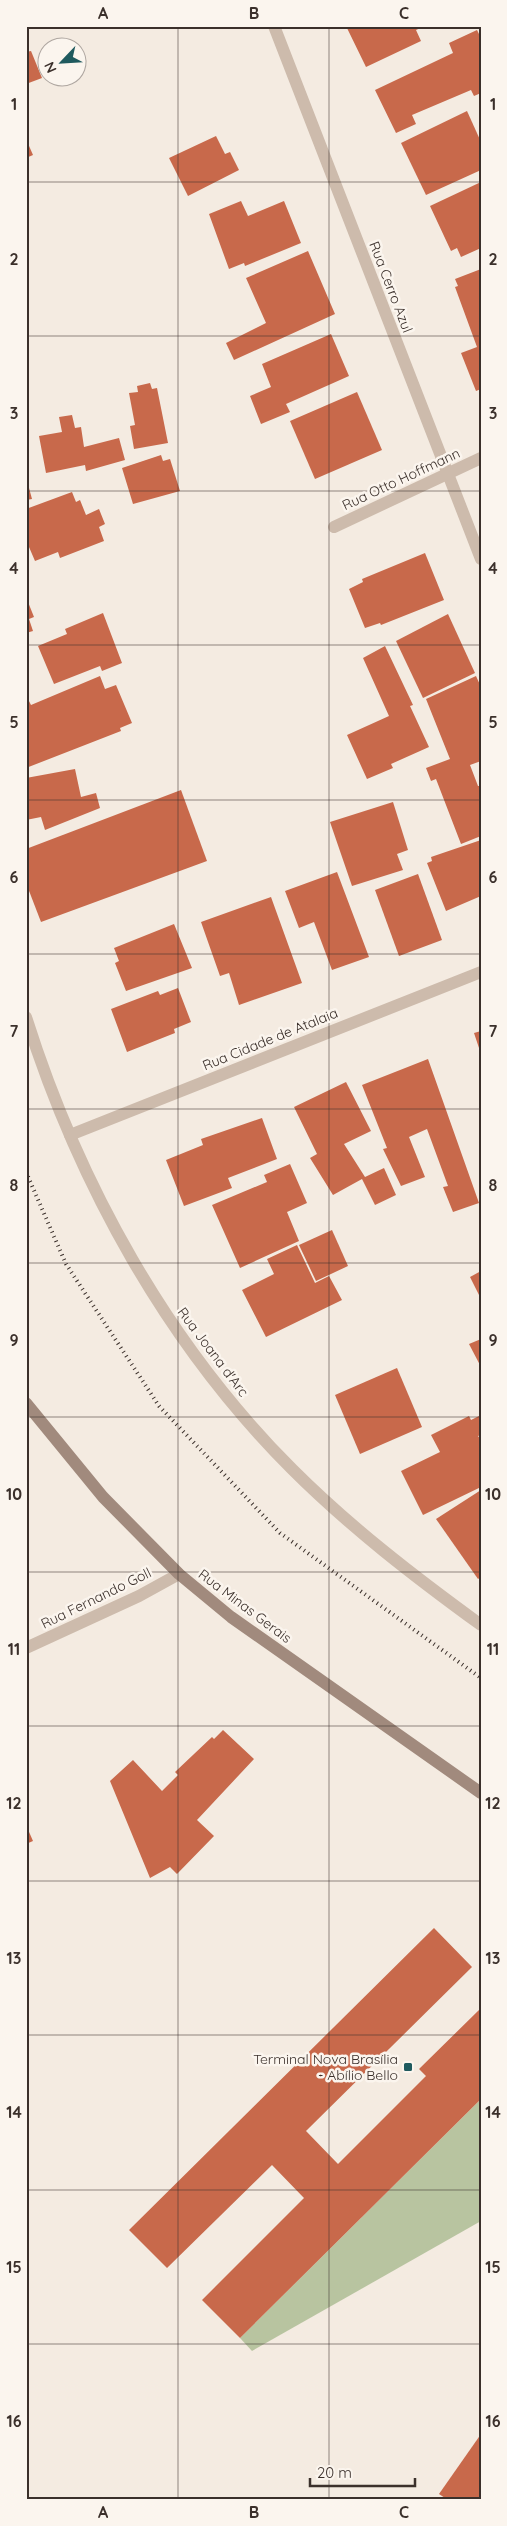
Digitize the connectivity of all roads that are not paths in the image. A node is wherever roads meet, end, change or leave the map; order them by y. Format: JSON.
{"nodes":[{"id":1,"x":274,"y":26,"type":"edge"},
{"id":2,"x":481,"y":458,"type":"edge"},
{"id":3,"x":448,"y":474,"type":"junction"},
{"id":4,"x":334,"y":527,"type":"dead end"},
{"id":5,"x":481,"y":559,"type":"edge"},
{"id":6,"x":481,"y":972,"type":"edge"},
{"id":7,"x":26,"y":1017,"type":"edge"},
{"id":8,"x":70,"y":1135,"type":"junction"},
{"id":9,"x":26,"y":1403,"type":"edge"},
{"id":10,"x":179,"y":1574,"type":"junction"},
{"id":11,"x":481,"y":1625,"type":"edge"},
{"id":12,"x":26,"y":1648,"type":"edge"},
{"id":13,"x":481,"y":1793,"type":"edge"}],
"edges":[{"from":1,"to":3,"type":"street","name":"Rua Cerro Azul"},
{"from":2,"to":3,"type":"street","name":"Rua Otto Hoffmann"},
{"from":3,"to":4,"type":"street","name":"Rua Otto Hoffmann"},
{"from":3,"to":5,"type":"street","name":"Rua Cerro Azul"},
{"from":6,"to":8,"type":"street","name":"Rua Cidade de Atalaia"},
{"from":7,"to":8,"type":"street","name":"Rua Joana d'Arc"},
{"from":8,"to":11,"type":"street","name":"Rua Joana d'Arc"},
{"from":9,"to":10,"type":"main road","name":"Rua Minas Gerais"},
{"from":10,"to":12,"type":"street","name":"Rua Fernando Goll"},
{"from":10,"to":13,"type":"main road","name":"Rua Minas Gerais"}]}
